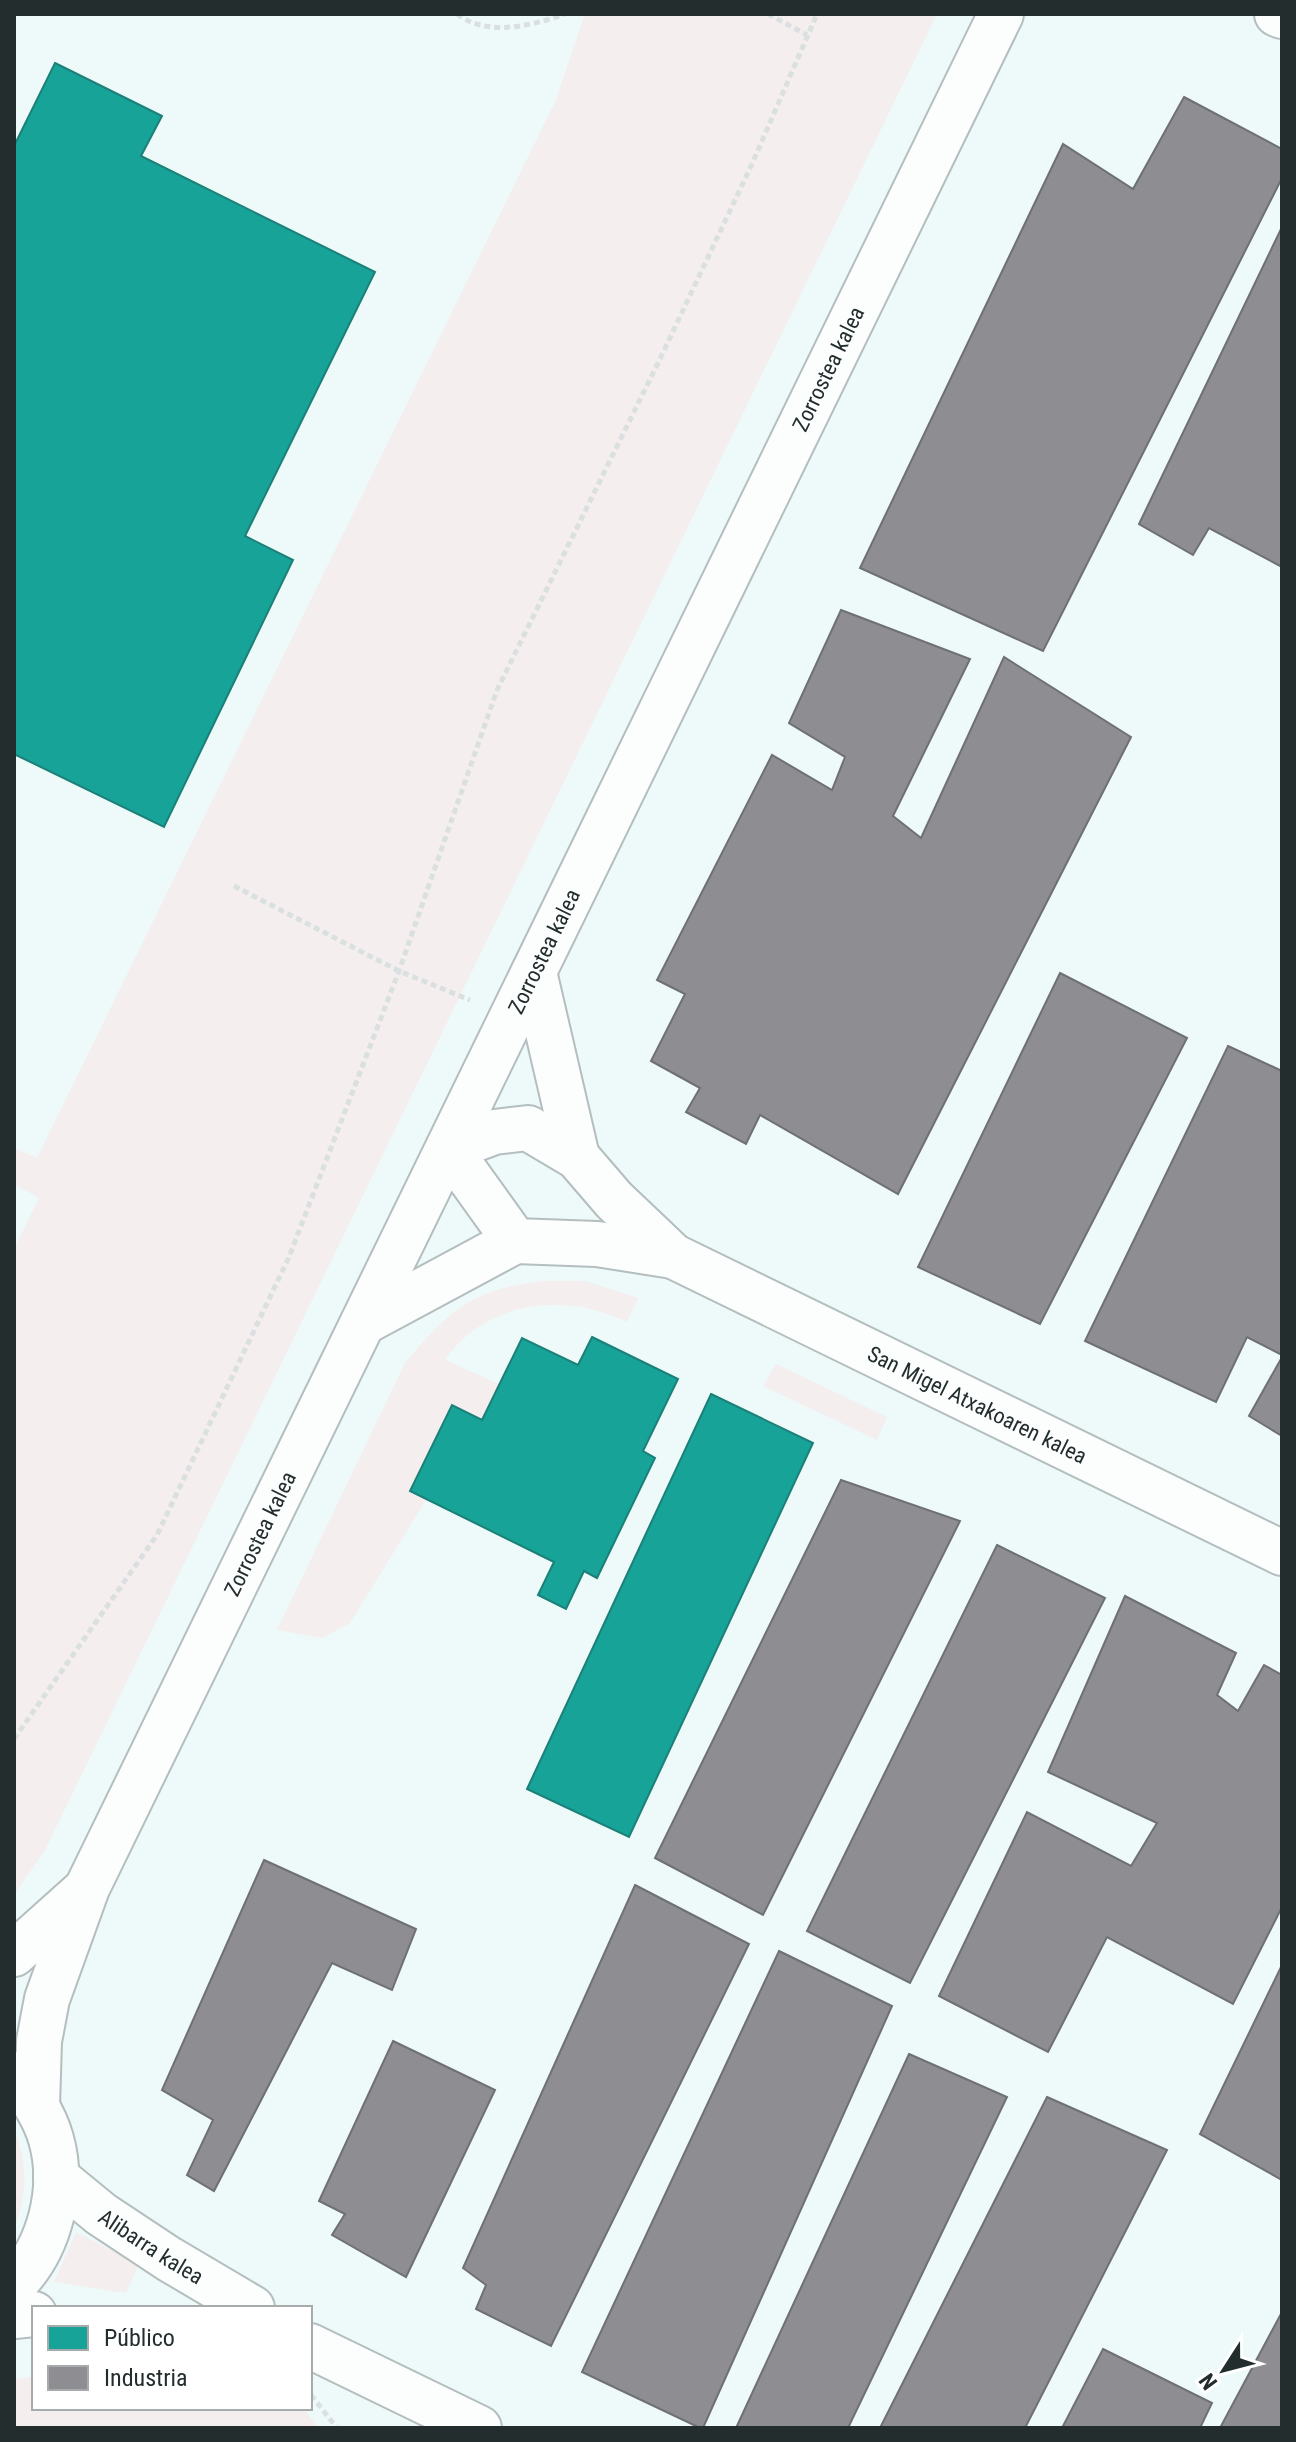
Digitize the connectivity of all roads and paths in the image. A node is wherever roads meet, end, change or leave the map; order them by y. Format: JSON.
{"nodes":[{"id":1,"x":457,"y":14,"type":"edge"},
{"id":2,"x":565,"y":14,"type":"edge"},
{"id":3,"x":768,"y":14,"type":"edge"},
{"id":4,"x":817,"y":14,"type":"edge"},
{"id":5,"x":1001,"y":14,"type":"edge"},
{"id":6,"x":807,"y":35,"type":"junction"},
{"id":7,"x":234,"y":886,"type":"dead end"},
{"id":8,"x":399,"y":971,"type":"junction"},
{"id":9,"x":534,"y":972,"type":"junction"},
{"id":10,"x":470,"y":1000,"type":"dead end"},
{"id":11,"x":449,"y":1149,"type":"junction"},
{"id":12,"x":577,"y":1157,"type":"junction"},
{"id":13,"x":515,"y":1241,"type":"junction"},
{"id":14,"x":673,"y":1256,"type":"junction"},
{"id":15,"x":366,"y":1321,"type":"junction"},
{"id":16,"x":1282,"y":1553,"type":"edge"},
{"id":17,"x":14,"y":1739,"type":"edge"},
{"id":18,"x":87,"y":1888,"type":"junction"},
{"id":19,"x":14,"y":1954,"type":"edge"},
{"id":20,"x":26,"y":2090,"type":"edge"},
{"id":21,"x":56,"y":2177,"type":"junction"},
{"id":22,"x":14,"y":2284,"type":"edge"},
{"id":23,"x":249,"y":2306,"type":"edge"},
{"id":24,"x":312,"y":2347,"type":"edge"},
{"id":25,"x":312,"y":2397,"type":"edge"},
{"id":26,"x":337,"y":2428,"type":"edge"},
{"id":27,"x":479,"y":2428,"type":"edge"}],
"edges":[{"from":1,"to":2,"type":"path"},
{"from":3,"to":6,"type":"path"},
{"from":4,"to":6,"type":"path"},
{"from":5,"to":9,"type":"street","name":"Zorrostea kalea"},
{"from":6,"to":8,"type":"path"},
{"from":7,"to":8,"type":"path"},
{"from":8,"to":10,"type":"path"},
{"from":8,"to":17,"type":"path"},
{"from":9,"to":11,"type":"street","name":"Zorrostea kalea"},
{"from":9,"to":12,"type":"street","name":"San Migel Atxakoaren kalea"},
{"from":11,"to":12,"type":"street","name":"San Migel Atxakoaren kalea"},
{"from":11,"to":13,"type":"street"},
{"from":11,"to":15,"type":"street","name":"Zorrostea kalea"},
{"from":12,"to":14,"type":"street","name":"San Migel Atxakoaren kalea"},
{"from":13,"to":14,"type":"street","name":"San Migel Atxakoaren kalea"},
{"from":13,"to":15,"type":"street"},
{"from":14,"to":16,"type":"street","name":"San Migel Atxakoaren kalea"},
{"from":15,"to":18,"type":"street","name":"Zorrostea kalea"},
{"from":18,"to":19,"type":"street","name":"Zorrostea kalea"},
{"from":18,"to":20,"type":"street","name":"Zorrostea kalea"},
{"from":20,"to":21,"type":"street"},
{"from":21,"to":22,"type":"street"},
{"from":21,"to":23,"type":"street","name":"Alibarra kalea"},
{"from":24,"to":27,"type":"street"},
{"from":25,"to":26,"type":"path"}]}
